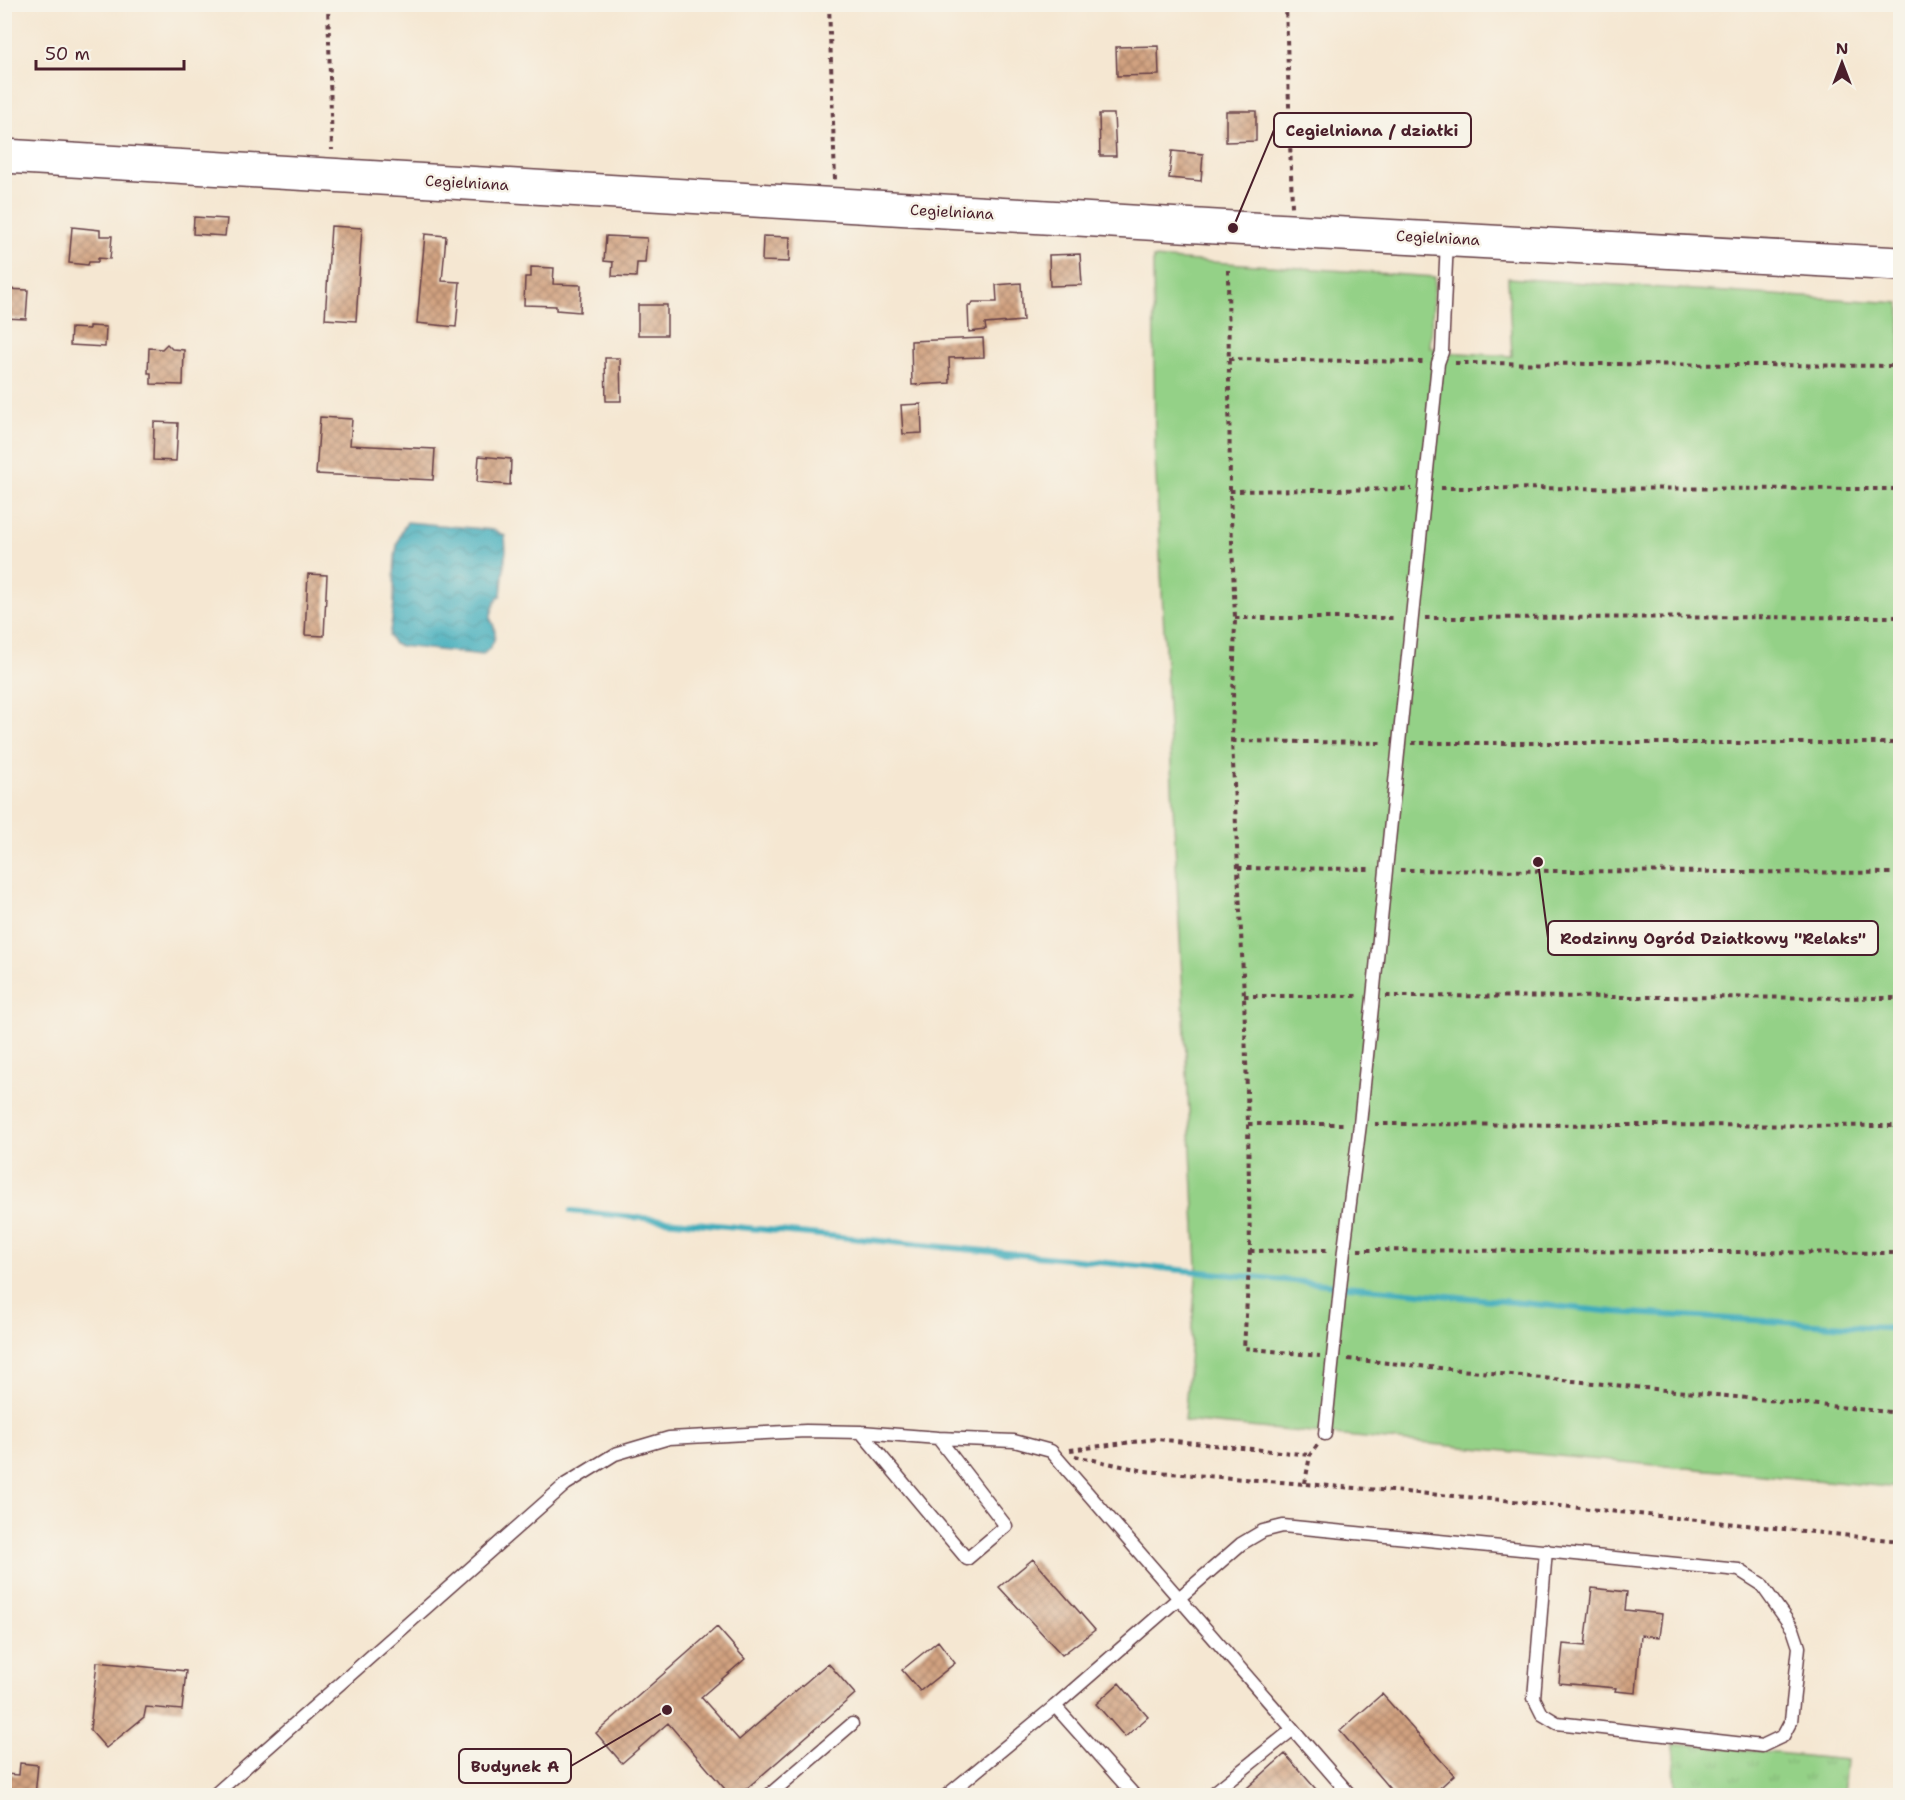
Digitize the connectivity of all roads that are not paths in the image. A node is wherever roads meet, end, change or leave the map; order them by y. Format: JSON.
{"nodes":[{"id":1,"x":4,"y":156,"type":"edge"},
{"id":2,"x":1447,"y":238,"type":"junction"},
{"id":3,"x":1900,"y":264,"type":"edge"},
{"id":4,"x":861,"y":1432,"type":"junction"},
{"id":5,"x":1325,"y":1434,"type":"road end"},
{"id":6,"x":938,"y":1438,"type":"junction"},
{"id":7,"x":1546,"y":1550,"type":"junction"},
{"id":8,"x":1178,"y":1598,"type":"junction"},
{"id":9,"x":1055,"y":1706,"type":"junction"},
{"id":10,"x":852,"y":1724,"type":"dead end"},
{"id":11,"x":1292,"y":1730,"type":"junction"},
{"id":12,"x":213,"y":1796,"type":"edge"},
{"id":13,"x":768,"y":1796,"type":"edge"},
{"id":14,"x":946,"y":1796,"type":"edge"},
{"id":15,"x":1135,"y":1796,"type":"edge"},
{"id":16,"x":1210,"y":1796,"type":"edge"},
{"id":17,"x":1351,"y":1796,"type":"edge"}],
"edges":[{"from":1,"to":2,"type":"street","name":"Cegielniana"},
{"from":2,"to":3,"type":"street","name":"Cegielniana"},
{"from":2,"to":5,"type":"lane"},
{"from":4,"to":6,"type":"lane"},
{"from":4,"to":6,"type":"lane"},
{"from":4,"to":12,"type":"lane"},
{"from":6,"to":8,"type":"lane"},
{"from":7,"to":7,"type":"lane"},
{"from":7,"to":8,"type":"lane"},
{"from":8,"to":9,"type":"lane"},
{"from":8,"to":11,"type":"lane"},
{"from":9,"to":14,"type":"lane"},
{"from":9,"to":15,"type":"lane"},
{"from":10,"to":13,"type":"lane"},
{"from":11,"to":16,"type":"lane"},
{"from":11,"to":17,"type":"lane"}]}
